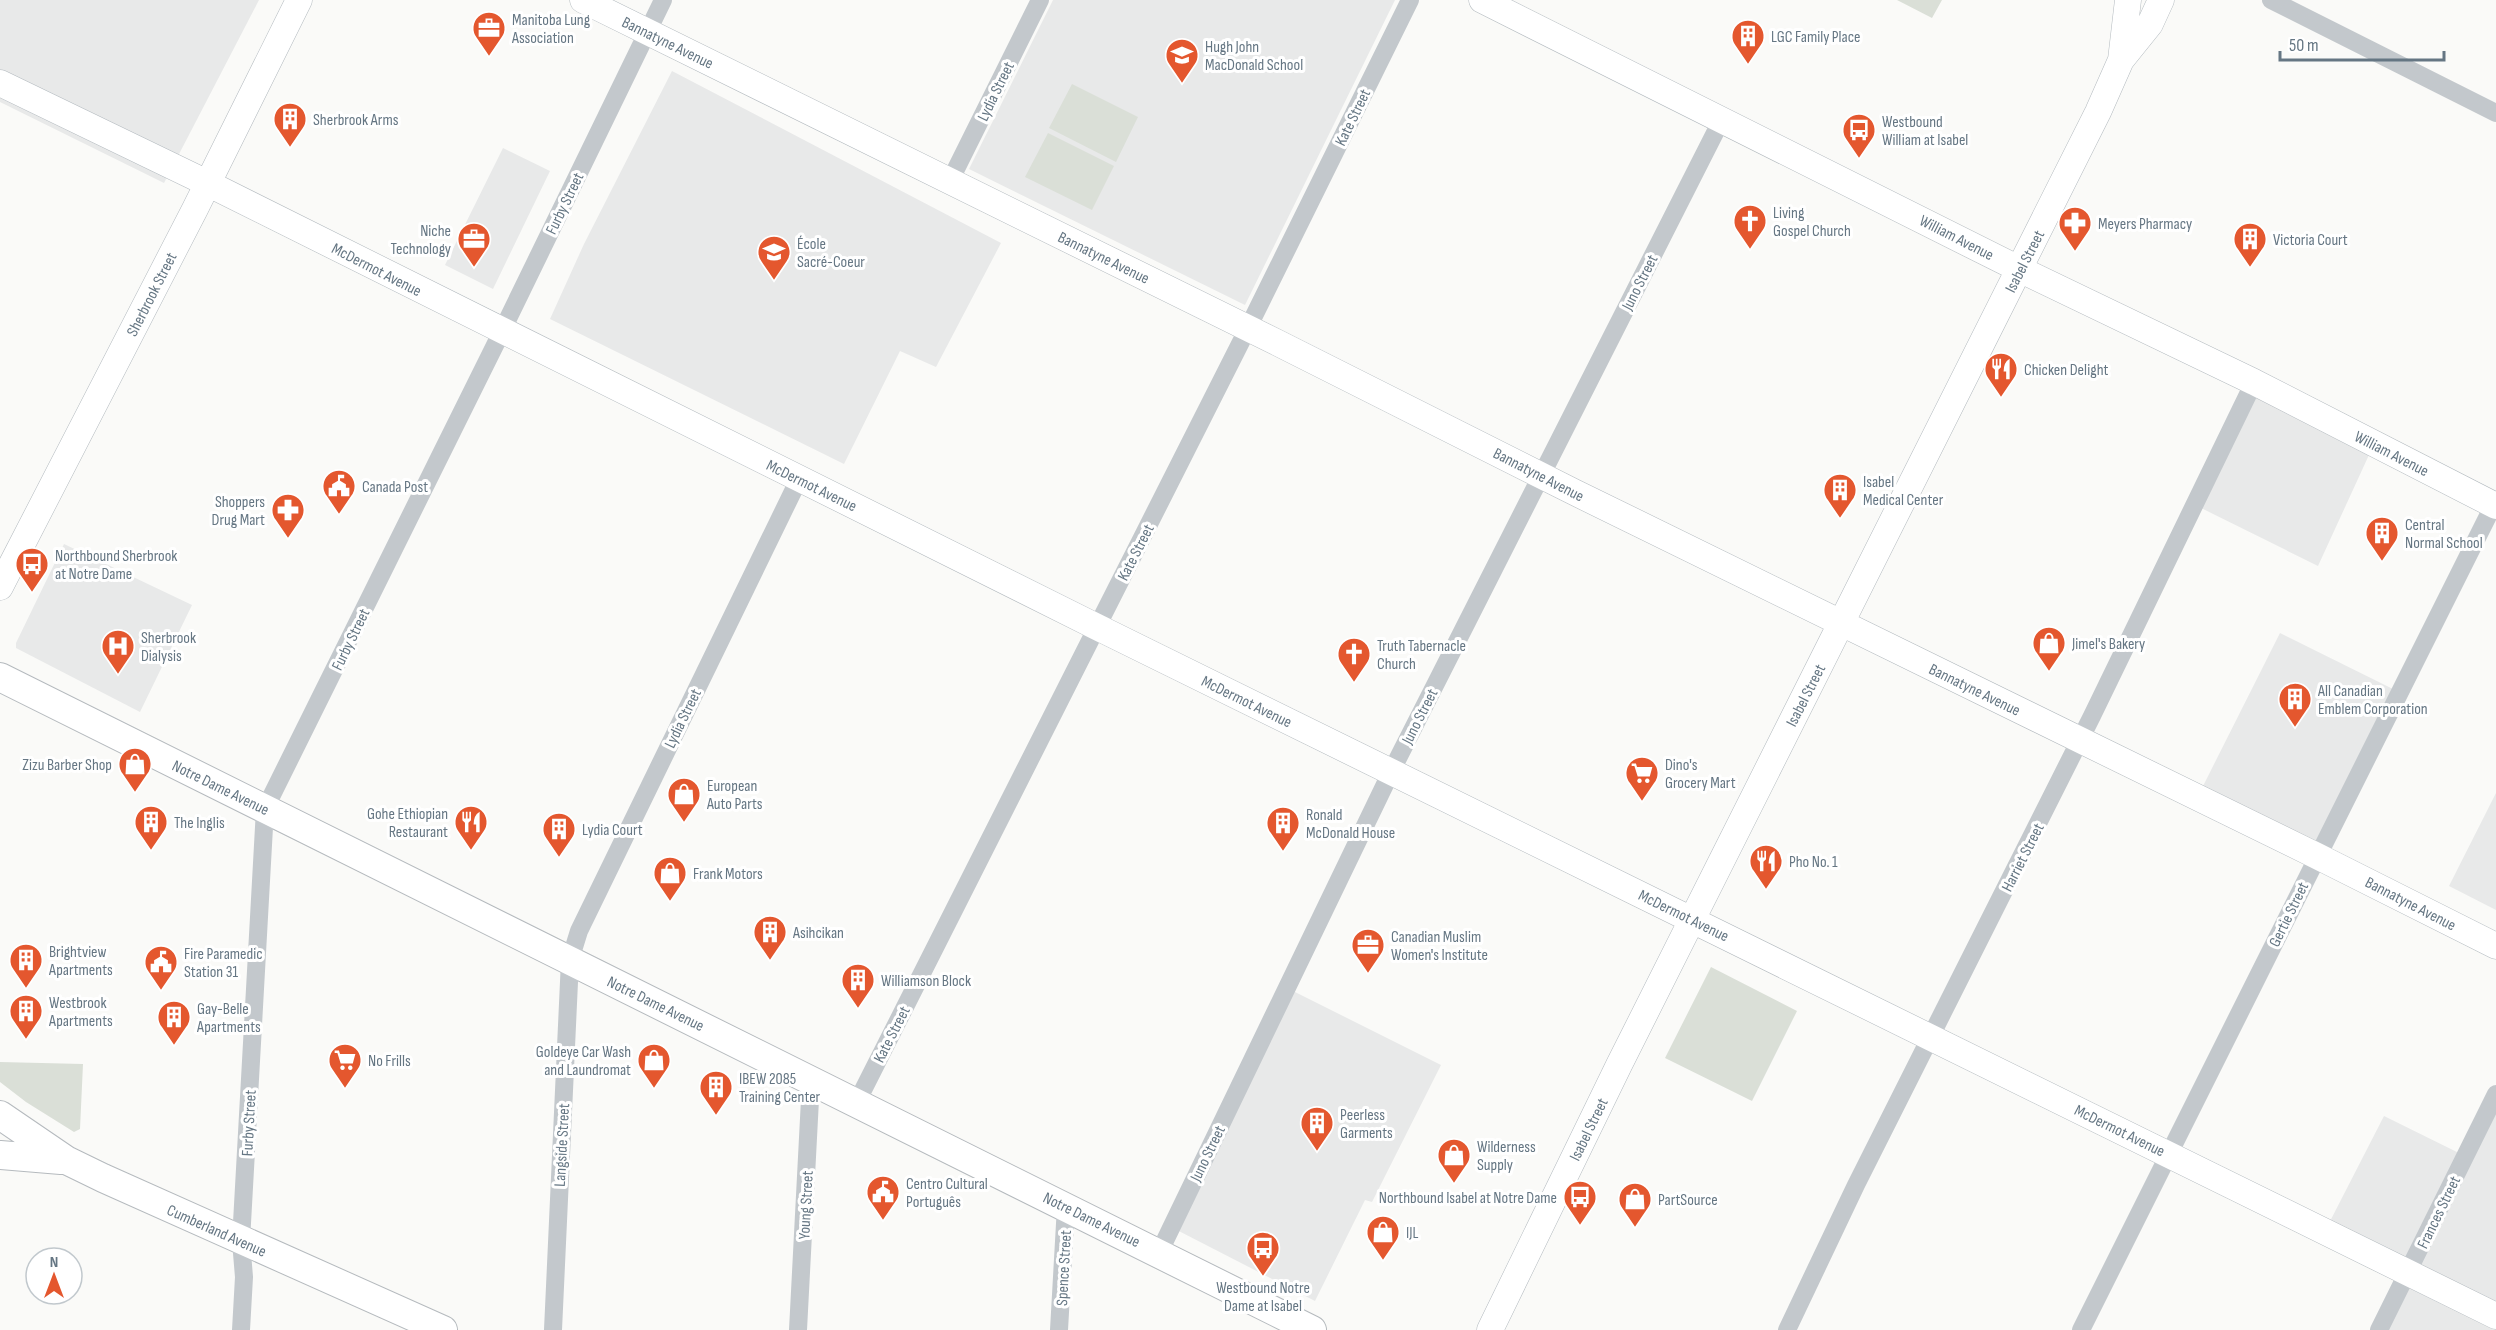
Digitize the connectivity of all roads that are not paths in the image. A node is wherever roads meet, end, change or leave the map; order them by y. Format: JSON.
{"nodes":[{"id":1,"x":299,"y":0,"type":"edge"},
{"id":2,"x":583,"y":0,"type":"edge"},
{"id":3,"x":663,"y":0,"type":"edge"},
{"id":4,"x":1040,"y":0,"type":"edge"},
{"id":5,"x":1410,"y":0,"type":"edge"},
{"id":6,"x":1482,"y":0,"type":"edge"},
{"id":7,"x":2128,"y":0,"type":"edge"},
{"id":8,"x":2161,"y":0,"type":"edge"},
{"id":9,"x":2271,"y":0,"type":"edge"},
{"id":10,"x":647,"y":31,"type":"junction"},
{"id":11,"x":2121,"y":60,"type":"junction"},
{"id":12,"x":0,"y":83,"type":"edge"},
{"id":13,"x":2496,"y":113,"type":"edge"},
{"id":14,"x":1722,"y":119,"type":"junction"},
{"id":15,"x":950,"y":181,"type":"junction"},
{"id":16,"x":207,"y":183,"type":"junction"},
{"id":17,"x":2019,"y":269,"type":"junction"},
{"id":18,"x":1248,"y":328,"type":"junction"},
{"id":19,"x":502,"y":331,"type":"junction"},
{"id":20,"x":2254,"y":382,"type":"junction"},
{"id":21,"x":1540,"y":475,"type":"junction"},
{"id":22,"x":799,"y":479,"type":"junction"},
{"id":23,"x":2495,"y":504,"type":"edge"},
{"id":24,"x":0,"y":587,"type":"edge"},
{"id":25,"x":1840,"y":623,"type":"junction"},
{"id":26,"x":1097,"y":627,"type":"junction"},
{"id":27,"x":0,"y":677,"type":"edge"},
{"id":28,"x":2080,"y":741,"type":"junction"},
{"id":29,"x":1391,"y":772,"type":"junction"},
{"id":30,"x":265,"y":809,"type":"junction"},
{"id":31,"x":2317,"y":856,"type":"junction"},
{"id":32,"x":1693,"y":919,"type":"junction"},
{"id":33,"x":2496,"y":946,"type":"edge"},
{"id":34,"x":570,"y":960,"type":"junction"},
{"id":35,"x":1931,"y":1037,"type":"junction"},
{"id":36,"x":811,"y":1080,"type":"junction"},
{"id":37,"x":2496,"y":1094,"type":"edge"},
{"id":38,"x":857,"y":1102,"type":"junction"},
{"id":39,"x":0,"y":1115,"type":"edge"},
{"id":40,"x":2169,"y":1154,"type":"junction"},
{"id":41,"x":0,"y":1155,"type":"edge"},
{"id":42,"x":66,"y":1160,"type":"junction"},
{"id":43,"x":1066,"y":1206,"type":"junction"},
{"id":44,"x":241,"y":1241,"type":"junction"},
{"id":45,"x":1159,"y":1252,"type":"junction"},
{"id":46,"x":2409,"y":1273,"type":"junction"},
{"id":47,"x":2496,"y":1316,"type":"edge"},
{"id":48,"x":429,"y":1327,"type":"edge"},
{"id":49,"x":241,"y":1330,"type":"edge"},
{"id":50,"x":553,"y":1330,"type":"edge"},
{"id":51,"x":798,"y":1330,"type":"edge"},
{"id":52,"x":1059,"y":1330,"type":"edge"},
{"id":53,"x":1312,"y":1330,"type":"edge"},
{"id":54,"x":1490,"y":1330,"type":"edge"},
{"id":55,"x":1787,"y":1330,"type":"edge"},
{"id":56,"x":2081,"y":1330,"type":"edge"},
{"id":57,"x":2379,"y":1330,"type":"edge"}],
"edges":[{"from":1,"to":16,"type":"street","name":"Sherbrook Street"},
{"from":2,"to":10,"type":"street","name":"Bannatyne Avenue"},
{"from":3,"to":10,"type":"street","name":"Furby Street"},
{"from":4,"to":15,"type":"street","name":"Lydia Street"},
{"from":5,"to":18,"type":"street","name":"Kate Street"},
{"from":6,"to":14,"type":"street","name":"William Avenue"},
{"from":7,"to":11,"type":"street","name":"Isabel Street"},
{"from":8,"to":11,"type":"street","name":"Isabel Street"},
{"from":9,"to":13,"type":"street"},
{"from":10,"to":15,"type":"street","name":"Bannatyne Avenue"},
{"from":10,"to":19,"type":"street","name":"Furby Street"},
{"from":11,"to":17,"type":"street","name":"Isabel Street"},
{"from":12,"to":16,"type":"street","name":"McDermot Avenue"},
{"from":14,"to":17,"type":"street","name":"William Avenue"},
{"from":14,"to":21,"type":"street","name":"Juno Street"},
{"from":15,"to":18,"type":"street","name":"Bannatyne Avenue"},
{"from":16,"to":19,"type":"street","name":"McDermot Avenue"},
{"from":16,"to":24,"type":"street","name":"Sherbrook Street"},
{"from":17,"to":20,"type":"street","name":"William Avenue"},
{"from":17,"to":25,"type":"street","name":"Isabel Street"},
{"from":18,"to":21,"type":"street","name":"Bannatyne Avenue"},
{"from":18,"to":26,"type":"street","name":"Kate Street"},
{"from":19,"to":22,"type":"street","name":"McDermot Avenue"},
{"from":19,"to":30,"type":"street","name":"Furby Street"},
{"from":20,"to":23,"type":"street","name":"William Avenue"},
{"from":20,"to":28,"type":"street","name":"Harriet Street"},
{"from":21,"to":25,"type":"street","name":"Bannatyne Avenue"},
{"from":21,"to":29,"type":"street","name":"Juno Street"},
{"from":22,"to":26,"type":"street","name":"McDermot Avenue"},
{"from":22,"to":34,"type":"street","name":"Lydia Street"},
{"from":23,"to":31,"type":"street","name":"Gertie Street"},
{"from":25,"to":28,"type":"street","name":"Bannatyne Avenue"},
{"from":25,"to":32,"type":"street","name":"Isabel Street"},
{"from":26,"to":29,"type":"street","name":"McDermot Avenue"},
{"from":26,"to":38,"type":"street","name":"Kate Street"},
{"from":27,"to":30,"type":"main road","name":"Notre Dame Avenue"},
{"from":28,"to":31,"type":"street","name":"Bannatyne Avenue"},
{"from":28,"to":35,"type":"street","name":"Harriet Street"},
{"from":29,"to":32,"type":"street","name":"McDermot Avenue"},
{"from":29,"to":45,"type":"street","name":"Juno Street"},
{"from":30,"to":34,"type":"main road","name":"Notre Dame Avenue"},
{"from":30,"to":44,"type":"street","name":"Furby Street"},
{"from":31,"to":33,"type":"street","name":"Bannatyne Avenue"},
{"from":31,"to":40,"type":"street","name":"Gertie Street"},
{"from":32,"to":35,"type":"street","name":"McDermot Avenue"},
{"from":32,"to":54,"type":"street","name":"Isabel Street"},
{"from":34,"to":36,"type":"main road","name":"Notre Dame Avenue"},
{"from":34,"to":50,"type":"street","name":"Langside Street"},
{"from":35,"to":40,"type":"street","name":"McDermot Avenue"},
{"from":35,"to":55,"type":"street","name":"Harriet Street"},
{"from":36,"to":38,"type":"main road","name":"Notre Dame Avenue"},
{"from":36,"to":51,"type":"street","name":"Young Street"},
{"from":37,"to":46,"type":"street","name":"Frances Street"},
{"from":38,"to":43,"type":"main road","name":"Notre Dame Avenue"},
{"from":39,"to":42,"type":"main road","name":"Cumberland Avenue"},
{"from":40,"to":46,"type":"street","name":"McDermot Avenue"},
{"from":40,"to":56,"type":"street","name":"Gertie Street"},
{"from":41,"to":42,"type":"main road"},
{"from":42,"to":44,"type":"main road","name":"Cumberland Avenue"},
{"from":43,"to":45,"type":"main road","name":"Notre Dame Avenue"},
{"from":43,"to":52,"type":"street","name":"Spence Street"},
{"from":44,"to":48,"type":"main road","name":"Cumberland Avenue"},
{"from":44,"to":49,"type":"street","name":"Furby Street"},
{"from":45,"to":53,"type":"main road","name":"Notre Dame Avenue"},
{"from":46,"to":47,"type":"street","name":"McDermot Avenue"},
{"from":46,"to":57,"type":"street","name":"Frances Street"}]}
